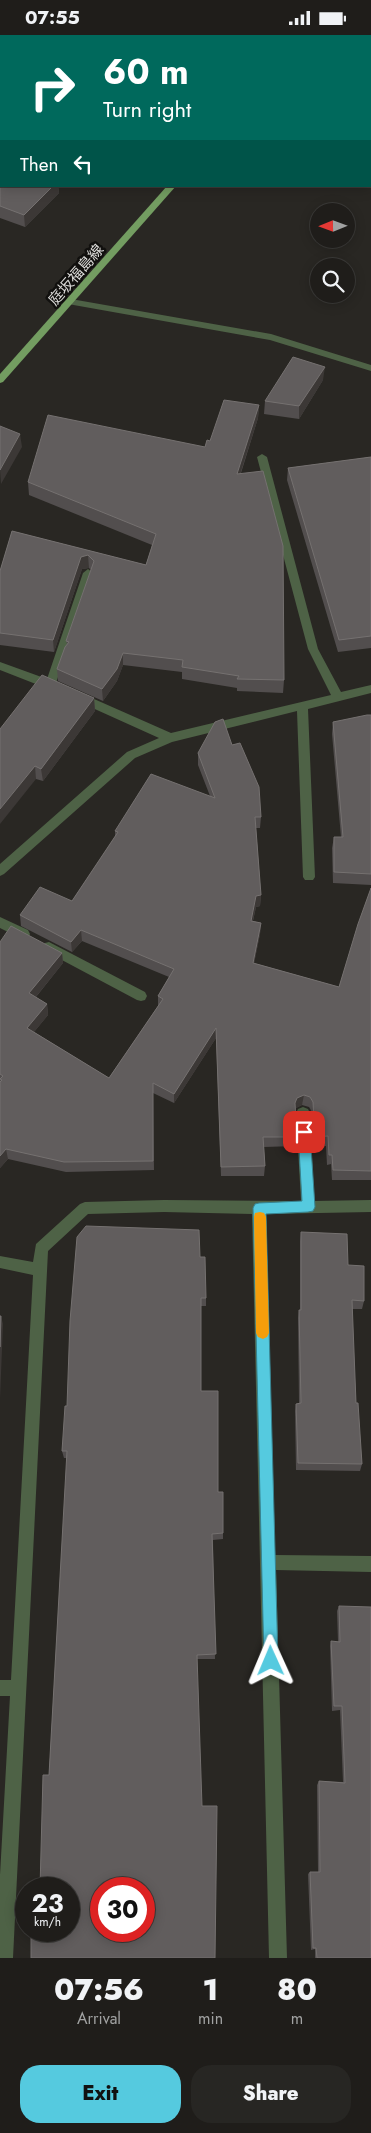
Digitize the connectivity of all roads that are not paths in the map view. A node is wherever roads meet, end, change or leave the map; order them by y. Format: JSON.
{"nodes":[{"id":1,"x":171,"y":187,"type":"edge"},
{"id":2,"x":71,"y":302,"type":"junction"},
{"id":3,"x":371,"y":368,"type":"edge"},
{"id":4,"x":0,"y":380,"type":"edge"},
{"id":5,"x":262,"y":457,"type":"dead end"},
{"id":6,"x":88,"y":573,"type":"edge"},
{"id":7,"x":0,"y":666,"type":"edge"},
{"id":8,"x":50,"y":685,"type":"junction"},
{"id":9,"x":371,"y":689,"type":"edge"},
{"id":10,"x":338,"y":698,"type":"junction"},
{"id":11,"x":302,"y":707,"type":"junction"},
{"id":12,"x":170,"y":738,"type":"junction"},
{"id":13,"x":0,"y":871,"type":"edge"},
{"id":14,"x":309,"y":877,"type":"dead end"},
{"id":15,"x":0,"y":921,"type":"edge"},
{"id":16,"x":140,"y":996,"type":"dead end"},
{"id":17,"x":303,"y":1113,"type":"dead end"},
{"id":18,"x":371,"y":1206,"type":"edge"},
{"id":19,"x":308,"y":1207,"type":"junction"},
{"id":20,"x":259,"y":1208,"type":"junction"},
{"id":21,"x":0,"y":1262,"type":"edge"},
{"id":22,"x":39,"y":1270,"type":"junction"},
{"id":23,"x":269,"y":1561,"type":"junction"},
{"id":24,"x":371,"y":1563,"type":"edge"},
{"id":25,"x":0,"y":1688,"type":"edge"},
{"id":26,"x":18,"y":1688,"type":"junction"},
{"id":27,"x":4,"y":1958,"type":"edge"},
{"id":28,"x":278,"y":1958,"type":"edge"}],
"edges":[{"from":1,"to":2,"type":"main road","name":"庭坂福島線"},
{"from":2,"to":3,"type":"street"},
{"from":2,"to":4,"type":"main road","name":"庭坂福島線"},
{"from":5,"to":10,"type":"street"},
{"from":6,"to":8,"type":"street"},
{"from":7,"to":8,"type":"street"},
{"from":8,"to":12,"type":"street"},
{"from":9,"to":10,"type":"street"},
{"from":10,"to":11,"type":"street"},
{"from":11,"to":12,"type":"street"},
{"from":11,"to":14,"type":"street"},
{"from":12,"to":13,"type":"street"},
{"from":15,"to":16,"type":"street"},
{"from":17,"to":19,"type":"street"},
{"from":18,"to":19,"type":"street"},
{"from":19,"to":20,"type":"street"},
{"from":20,"to":22,"type":"street"},
{"from":20,"to":23,"type":"street"},
{"from":21,"to":22,"type":"street"},
{"from":22,"to":26,"type":"street"},
{"from":23,"to":24,"type":"street"},
{"from":23,"to":28,"type":"street"},
{"from":25,"to":26,"type":"street"},
{"from":26,"to":27,"type":"street"}]}
